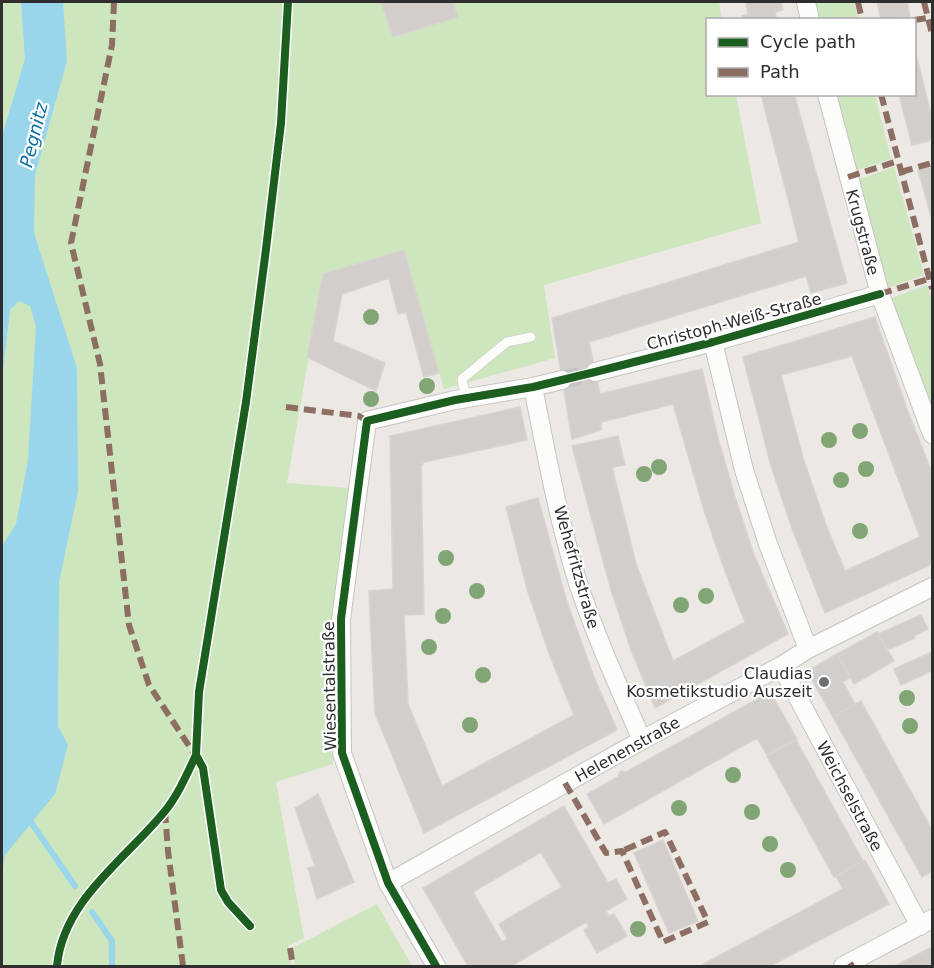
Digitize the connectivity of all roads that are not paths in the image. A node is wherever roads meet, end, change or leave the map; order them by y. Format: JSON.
{"nodes":[{"id":1,"x":806,"y":2,"type":"edge"},
{"id":2,"x":810,"y":18,"type":"edge"},
{"id":3,"x":828,"y":96,"type":"edge"},
{"id":4,"x":880,"y":294,"type":"junction"},
{"id":5,"x":531,"y":337,"type":"dead end"},
{"id":6,"x":713,"y":342,"type":"junction"},
{"id":7,"x":595,"y":372,"type":"tunnel mouth"},
{"id":8,"x":562,"y":380,"type":"tunnel mouth"},
{"id":9,"x":533,"y":387,"type":"junction"},
{"id":10,"x":466,"y":399,"type":"junction"},
{"id":11,"x":933,"y":435,"type":"edge"},
{"id":12,"x":933,"y":587,"type":"edge"},
{"id":13,"x":808,"y":649,"type":"junction"},
{"id":14,"x":781,"y":666,"type":"junction"},
{"id":15,"x":642,"y":740,"type":"junction"},
{"id":16,"x":388,"y":883,"type":"junction"},
{"id":17,"x":926,"y":923,"type":"edge"},
{"id":18,"x":436,"y":966,"type":"edge"},
{"id":19,"x":843,"y":966,"type":"edge"}],
"edges":[{"from":1,"to":2,"type":"street"},
{"from":3,"to":4,"type":"street","name":"Krugstraße"},
{"from":4,"to":6,"type":"street","name":"Christoph-Weiß-Straße"},
{"from":4,"to":11,"type":"street","name":"Krugstraße"},
{"from":5,"to":10,"type":"lane"},
{"from":6,"to":7,"type":"street","name":"Christoph-Weiß-Straße"},
{"from":6,"to":13,"type":"street"},
{"from":8,"to":9,"type":"street"},
{"from":9,"to":10,"type":"street"},
{"from":9,"to":15,"type":"street","name":"Wehefritzstraße"},
{"from":10,"to":16,"type":"street","name":"Wiesentalstraße"},
{"from":12,"to":13,"type":"street","name":"Helenenstraße"},
{"from":13,"to":14,"type":"street","name":"Helenenstraße"},
{"from":14,"to":15,"type":"street","name":"Helenenstraße"},
{"from":14,"to":17,"type":"street","name":"Weichselstraße"},
{"from":15,"to":16,"type":"street","name":"Helenenstraße"},
{"from":16,"to":18,"type":"street","name":"Wiesentalstraße"},
{"from":17,"to":19,"type":"street"}]}
